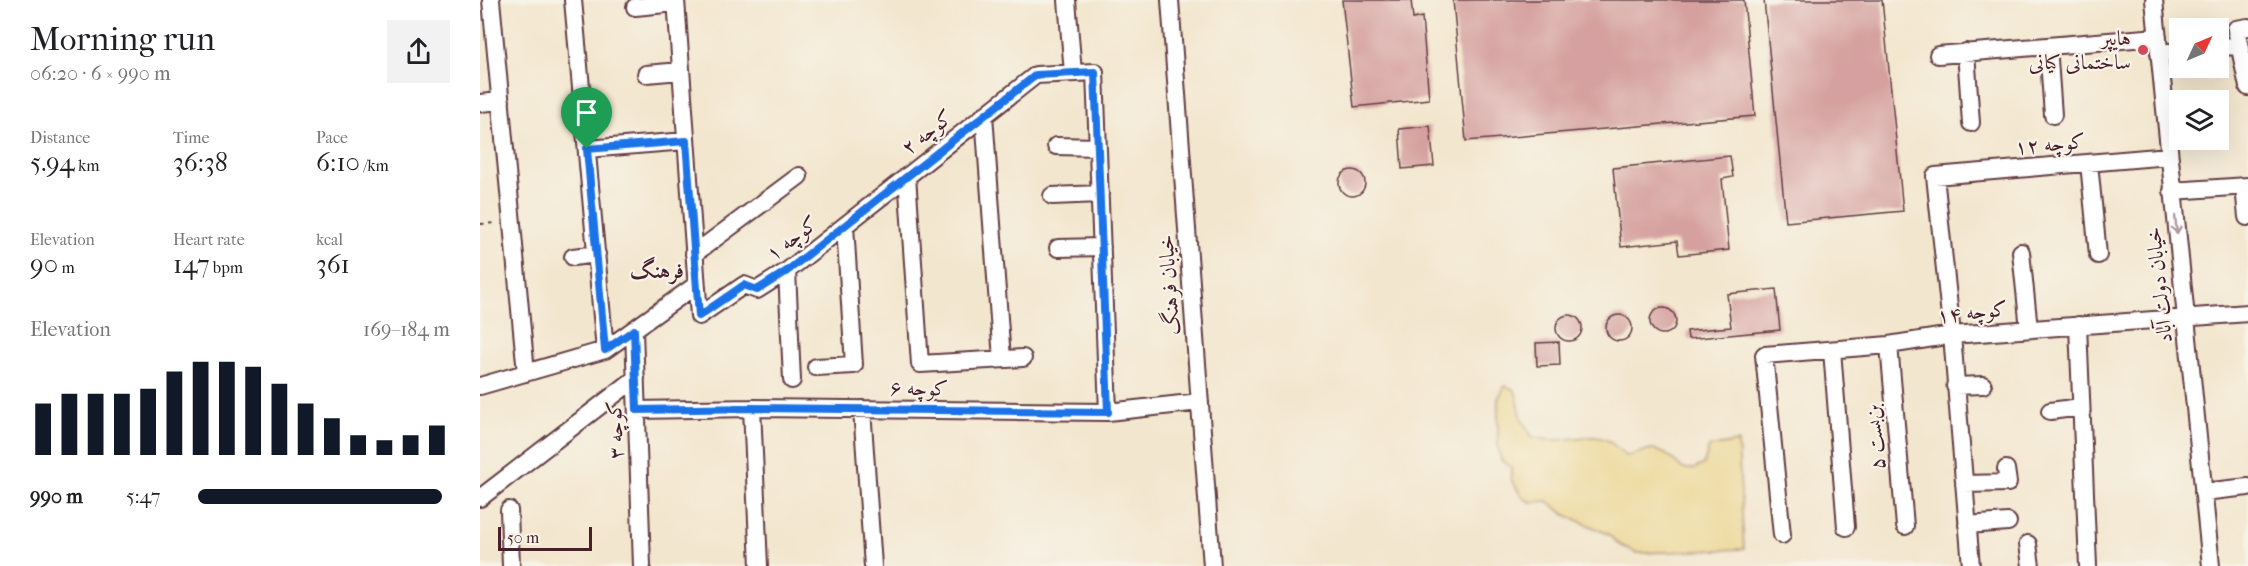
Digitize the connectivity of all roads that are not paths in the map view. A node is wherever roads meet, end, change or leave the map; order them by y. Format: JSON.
{"nodes":[{"id":1,"x":491,"y":0,"type":"edge"},
{"id":2,"x":573,"y":0,"type":"edge"},
{"id":3,"x":1067,"y":0,"type":"edge"},
{"id":4,"x":1170,"y":0,"type":"edge"},
{"id":5,"x":2154,"y":0,"type":"edge"},
{"id":6,"x":676,"y":1,"type":"edge"},
{"id":7,"x":635,"y":7,"type":"dead end"},
{"id":8,"x":2248,"y":27,"type":"edge"},
{"id":9,"x":487,"y":34,"type":"edge"},
{"id":10,"x":2158,"y":45,"type":"junction"},
{"id":11,"x":2048,"y":46,"type":"junction"},
{"id":12,"x":2229,"y":46,"type":"edge"},
{"id":13,"x":2238,"y":46,"type":"junction"},
{"id":14,"x":2169,"y":48,"type":"edge"},
{"id":15,"x":1966,"y":52,"type":"junction"},
{"id":16,"x":1938,"y":55,"type":"dead end"},
{"id":17,"x":681,"y":71,"type":"junction"},
{"id":18,"x":1074,"y":73,"type":"junction"},
{"id":19,"x":646,"y":74,"type":"dead end"},
{"id":20,"x":2248,"y":87,"type":"edge"},
{"id":21,"x":501,"y":101,"type":"junction"},
{"id":22,"x":480,"y":103,"type":"edge"},
{"id":23,"x":984,"y":115,"type":"junction"},
{"id":24,"x":2053,"y":115,"type":"dead end"},
{"id":25,"x":1971,"y":123,"type":"dead end"},
{"id":26,"x":686,"y":141,"type":"junction"},
{"id":27,"x":1056,"y":146,"type":"dead end"},
{"id":28,"x":1098,"y":147,"type":"junction"},
{"id":29,"x":587,"y":149,"type":"junction"},
{"id":30,"x":2169,"y":156,"type":"junction"},
{"id":31,"x":2089,"y":163,"type":"junction"},
{"id":32,"x":799,"y":176,"type":"dead end"},
{"id":33,"x":907,"y":176,"type":"junction"},
{"id":34,"x":2246,"y":186,"type":"edge"},
{"id":35,"x":2172,"y":192,"type":"junction"},
{"id":36,"x":1100,"y":195,"type":"junction"},
{"id":37,"x":1052,"y":196,"type":"dead end"},
{"id":38,"x":2247,"y":217,"type":"edge"},
{"id":39,"x":845,"y":226,"type":"junction"},
{"id":40,"x":1102,"y":247,"type":"junction"},
{"id":41,"x":1058,"y":248,"type":"dead end"},
{"id":42,"x":2021,"y":252,"type":"dead end"},
{"id":43,"x":597,"y":254,"type":"junction"},
{"id":44,"x":694,"y":254,"type":"junction"},
{"id":45,"x":2098,"y":255,"type":"dead end"},
{"id":46,"x":573,"y":257,"type":"dead end"},
{"id":47,"x":787,"y":271,"type":"junction"},
{"id":48,"x":696,"y":285,"type":"junction"},
{"id":49,"x":2248,"y":313,"type":"edge"},
{"id":50,"x":2185,"y":316,"type":"junction"},
{"id":51,"x":2078,"y":325,"type":"junction"},
{"id":52,"x":2029,"y":329,"type":"junction"},
{"id":53,"x":634,"y":330,"type":"junction"},
{"id":54,"x":1952,"y":336,"type":"junction"},
{"id":55,"x":1889,"y":345,"type":"junction"},
{"id":56,"x":605,"y":350,"type":"junction"},
{"id":57,"x":1832,"y":350,"type":"junction"},
{"id":58,"x":1023,"y":358,"type":"dead end"},
{"id":59,"x":1002,"y":359,"type":"junction"},
{"id":60,"x":816,"y":367,"type":"dead end"},
{"id":61,"x":526,"y":373,"type":"junction"},
{"id":62,"x":636,"y":378,"type":"junction"},
{"id":63,"x":792,"y":380,"type":"dead end"},
{"id":64,"x":1983,"y":385,"type":"dead end"},
{"id":65,"x":480,"y":386,"type":"edge"},
{"id":66,"x":1955,"y":386,"type":"junction"},
{"id":67,"x":1200,"y":402,"type":"junction"},
{"id":68,"x":2082,"y":407,"type":"junction"},
{"id":69,"x":752,"y":408,"type":"junction"},
{"id":70,"x":862,"y":409,"type":"junction"},
{"id":71,"x":637,"y":410,"type":"junction"},
{"id":72,"x":2050,"y":411,"type":"dead end"},
{"id":73,"x":1108,"y":412,"type":"junction"},
{"id":74,"x":2006,"y":469,"type":"dead end"},
{"id":75,"x":1964,"y":484,"type":"junction"},
{"id":76,"x":2248,"y":487,"type":"edge"},
{"id":77,"x":2203,"y":492,"type":"junction"},
{"id":78,"x":480,"y":498,"type":"edge"},
{"id":79,"x":509,"y":510,"type":"dead end"},
{"id":80,"x":2008,"y":522,"type":"dead end"},
{"id":81,"x":1967,"y":525,"type":"junction"},
{"id":82,"x":1905,"y":526,"type":"dead end"},
{"id":83,"x":1846,"y":527,"type":"dead end"},
{"id":84,"x":1782,"y":535,"type":"dead end"},
{"id":85,"x":2028,"y":544,"type":"dead end"},
{"id":86,"x":511,"y":566,"type":"edge"},
{"id":87,"x":642,"y":566,"type":"edge"},
{"id":88,"x":759,"y":566,"type":"edge"},
{"id":89,"x":873,"y":566,"type":"edge"},
{"id":90,"x":1212,"y":566,"type":"edge"},
{"id":91,"x":1971,"y":566,"type":"edge"},
{"id":92,"x":2031,"y":566,"type":"edge"},
{"id":93,"x":2088,"y":566,"type":"edge"},
{"id":94,"x":2211,"y":566,"type":"edge"}],
"edges":[{"from":1,"to":9,"type":"street"},
{"from":2,"to":29,"type":"street"},
{"from":3,"to":18,"type":"street"},
{"from":4,"to":67,"type":"street","name":"خیابان فرهنگ"},
{"from":5,"to":10,"type":"street","name":"خیابان دولت آباد"},
{"from":6,"to":7,"type":"street"},
{"from":6,"to":17,"type":"street"},
{"from":8,"to":13,"type":"street"},
{"from":9,"to":21,"type":"street"},
{"from":10,"to":11,"type":"street"},
{"from":10,"to":14,"type":"street"},
{"from":10,"to":30,"type":"street","name":"خیابان دولت آباد"},
{"from":11,"to":15,"type":"street"},
{"from":11,"to":24,"type":"street"},
{"from":12,"to":13,"type":"street"},
{"from":13,"to":20,"type":"street"},
{"from":15,"to":16,"type":"street"},
{"from":15,"to":25,"type":"street"},
{"from":17,"to":19,"type":"street"},
{"from":17,"to":26,"type":"street"},
{"from":18,"to":23,"type":"street","name":"کوچه ۲"},
{"from":18,"to":28,"type":"street"},
{"from":21,"to":22,"type":"street"},
{"from":21,"to":61,"type":"street"},
{"from":23,"to":33,"type":"street","name":"کوچه ۲"},
{"from":23,"to":59,"type":"street"},
{"from":26,"to":29,"type":"street"},
{"from":26,"to":44,"type":"street"},
{"from":27,"to":28,"type":"street"},
{"from":28,"to":36,"type":"street"},
{"from":29,"to":43,"type":"street"},
{"from":30,"to":31,"type":"street","name":"کوچه ۱۲"},
{"from":30,"to":35,"type":"street","name":"خیابان دولت آباد"},
{"from":31,"to":45,"type":"street"},
{"from":31,"to":54,"type":"street","name":"کوچه ۱۲"},
{"from":32,"to":44,"type":"street"},
{"from":33,"to":39,"type":"street","name":"کوچه ۱"},
{"from":33,"to":59,"type":"street","name":"کوچه ۲"},
{"from":34,"to":35,"type":"street"},
{"from":34,"to":38,"type":"street"},
{"from":35,"to":50,"type":"street","name":"خیابان دولت آباد","one_way":true},
{"from":36,"to":37,"type":"street"},
{"from":36,"to":40,"type":"street"},
{"from":39,"to":47,"type":"street","name":"کوچه ۱"},
{"from":39,"to":60,"type":"street"},
{"from":40,"to":41,"type":"street"},
{"from":40,"to":73,"type":"street"},
{"from":42,"to":52,"type":"street"},
{"from":43,"to":46,"type":"street"},
{"from":43,"to":56,"type":"street"},
{"from":44,"to":48,"type":"street"},
{"from":47,"to":48,"type":"street","name":"کوچه ۱"},
{"from":47,"to":63,"type":"street"},
{"from":48,"to":53,"type":"street"},
{"from":49,"to":50,"type":"street","name":"کوچه ۱۴"},
{"from":50,"to":51,"type":"street","name":"کوچه ۱۴"},
{"from":50,"to":77,"type":"street","name":"خیابان دولت آباد"},
{"from":51,"to":52,"type":"street","name":"کوچه ۱۴"},
{"from":51,"to":68,"type":"street"},
{"from":52,"to":54,"type":"street","name":"کوچه ۱۴"},
{"from":53,"to":56,"type":"street"},
{"from":53,"to":62,"type":"street","name":"کوچه ۳"},
{"from":54,"to":55,"type":"street","name":"کوچه ۱۴"},
{"from":54,"to":66,"type":"street"},
{"from":55,"to":57,"type":"street","name":"کوچه ۱۴"},
{"from":55,"to":82,"type":"street","name":"بن‌بست ۵"},
{"from":56,"to":61,"type":"street"},
{"from":57,"to":83,"type":"street"},
{"from":57,"to":84,"type":"street","name":"کوچه ۱۴"},
{"from":58,"to":59,"type":"street"},
{"from":61,"to":65,"type":"street"},
{"from":62,"to":71,"type":"street","name":"کوچه ۳"},
{"from":62,"to":78,"type":"street"},
{"from":64,"to":66,"type":"street"},
{"from":66,"to":75,"type":"street"},
{"from":67,"to":73,"type":"street","name":"کوچه ۶"},
{"from":67,"to":90,"type":"street","name":"خیابان فرهنگ"},
{"from":68,"to":72,"type":"street"},
{"from":68,"to":93,"type":"street"},
{"from":69,"to":70,"type":"street","name":"کوچه ۶"},
{"from":69,"to":71,"type":"street","name":"کوچه ۶"},
{"from":69,"to":88,"type":"street"},
{"from":70,"to":73,"type":"street","name":"کوچه ۶"},
{"from":70,"to":89,"type":"street"},
{"from":71,"to":87,"type":"street","name":"کوچه ۳"},
{"from":74,"to":75,"type":"street"},
{"from":75,"to":81,"type":"street"},
{"from":76,"to":77,"type":"street"},
{"from":77,"to":94,"type":"street","name":"خیابان دولت آباد"},
{"from":79,"to":86,"type":"street"},
{"from":80,"to":81,"type":"street"},
{"from":81,"to":91,"type":"street"},
{"from":85,"to":92,"type":"street"}]}
